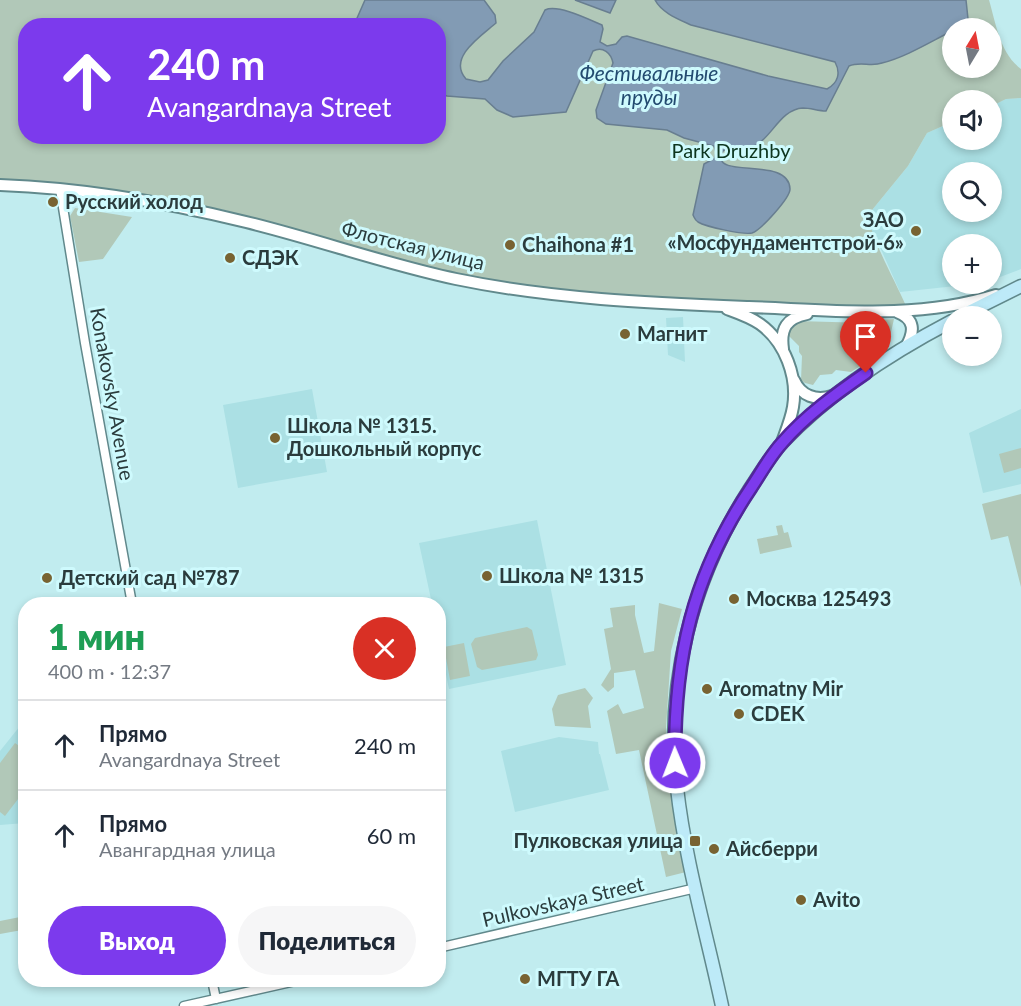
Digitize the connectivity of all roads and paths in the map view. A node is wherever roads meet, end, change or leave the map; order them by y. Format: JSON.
{"nodes":[{"id":1,"x":0,"y":185,"type":"edge"},
{"id":2,"x":60,"y":189,"type":"junction"},
{"id":3,"x":1016,"y":288,"type":"edge"},
{"id":4,"x":721,"y":306,"type":"junction"},
{"id":5,"x":981,"y":306,"type":"edge"},
{"id":6,"x":893,"y":311,"type":"junction"},
{"id":7,"x":823,"y":312,"type":"junction"},
{"id":8,"x":942,"y":327,"type":"edge"},
{"id":9,"x":906,"y":347,"type":"junction"},
{"id":10,"x":784,"y":352,"type":"junction"},
{"id":11,"x":792,"y":374,"type":"junction"},
{"id":12,"x":832,"y":396,"type":"junction"},
{"id":13,"x":782,"y":443,"type":"junction"},
{"id":14,"x":131,"y":597,"type":"edge"},
{"id":15,"x":696,"y":888,"type":"junction"},
{"id":16,"x":446,"y":946,"type":"edge"},
{"id":17,"x":213,"y":987,"type":"edge"},
{"id":18,"x":269,"y":987,"type":"edge"},
{"id":19,"x":216,"y":999,"type":"junction"},
{"id":20,"x":184,"y":1006,"type":"edge"},
{"id":21,"x":722,"y":1006,"type":"edge"}],
"edges":[{"from":1,"to":2,"type":"street","name":"Флотская улица"},
{"from":2,"to":4,"type":"street","name":"Флотская улица"},
{"from":2,"to":14,"type":"street","name":"Konakovsky Avenue"},
{"from":3,"to":5,"type":"main road"},
{"from":3,"to":6,"type":"street","name":"Флотская улица"},
{"from":4,"to":7,"type":"street","name":"Флотская улица"},
{"from":4,"to":10,"type":"street"},
{"from":6,"to":7,"type":"street","name":"Флотская улица"},
{"from":6,"to":9,"type":"street"},
{"from":7,"to":10,"type":"street","name":"Флотская улица"},
{"from":8,"to":9,"type":"main road"},
{"from":9,"to":12,"type":"main road"},
{"from":10,"to":11,"type":"street"},
{"from":11,"to":12,"type":"street"},
{"from":11,"to":13,"type":"street"},
{"from":12,"to":13,"type":"main road"},
{"from":13,"to":15,"type":"main road"},
{"from":15,"to":16,"type":"street","name":"Pulkovskaya Street"},
{"from":15,"to":21,"type":"main road"},
{"from":17,"to":19,"type":"street"},
{"from":18,"to":19,"type":"street"},
{"from":19,"to":20,"type":"street"}]}
